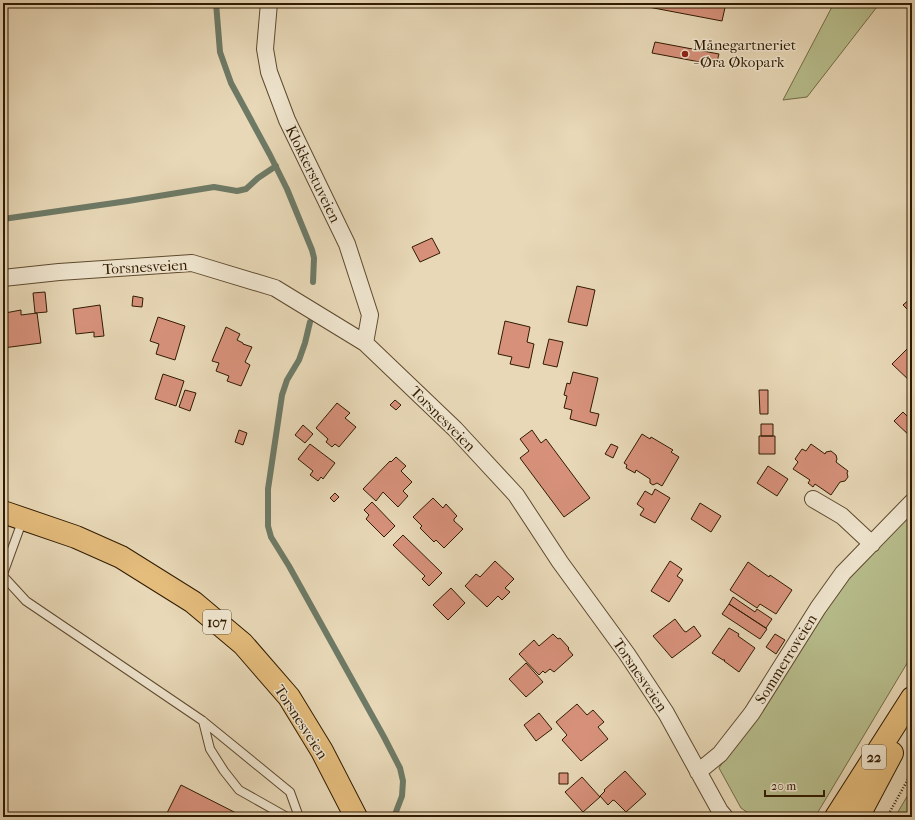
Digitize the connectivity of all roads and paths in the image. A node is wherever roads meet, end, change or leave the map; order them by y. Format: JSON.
{"nodes":[{"id":1,"x":269,"y":3,"type":"edge"},
{"id":2,"x":3,"y":278,"type":"edge"},
{"id":3,"x":365,"y":343,"type":"junction"},
{"id":4,"x":813,"y":499,"type":"dead end"},
{"id":5,"x":912,"y":502,"type":"edge"},
{"id":6,"x":3,"y":512,"type":"edge"},
{"id":7,"x":23,"y":518,"type":"junction"},
{"id":8,"x":872,"y":544,"type":"junction"},
{"id":9,"x":3,"y":575,"type":"edge"},
{"id":10,"x":912,"y":698,"type":"edge"},
{"id":11,"x":912,"y":718,"type":"edge"},
{"id":12,"x":203,"y":721,"type":"junction"},
{"id":13,"x":698,"y":772,"type":"junction"},
{"id":14,"x":912,"y":772,"type":"edge"},
{"id":15,"x":287,"y":817,"type":"edge"},
{"id":16,"x":299,"y":817,"type":"edge"},
{"id":17,"x":356,"y":817,"type":"edge"},
{"id":18,"x":725,"y":817,"type":"edge"},
{"id":19,"x":836,"y":817,"type":"edge"},
{"id":20,"x":858,"y":817,"type":"edge"},
{"id":21,"x":887,"y":817,"type":"edge"}],
"edges":[{"from":1,"to":3,"type":"street","name":"Klokkerstuveien"},
{"from":2,"to":3,"type":"street","name":"Torsnesveien"},
{"from":3,"to":13,"type":"street","name":"Torsnesveien"},
{"from":4,"to":8,"type":"street"},
{"from":5,"to":8,"type":"street","name":"Sommerroveien"},
{"from":6,"to":7,"type":"main road","name":"Torsnesveien","number":"107"},
{"from":7,"to":9,"type":"lane"},
{"from":7,"to":17,"type":"main road","name":"Torsnesveien","number":"107"},
{"from":8,"to":13,"type":"street","name":"Sommerroveien"},
{"from":9,"to":12,"type":"lane"},
{"from":10,"to":19,"type":"main road","number":"22"},
{"from":11,"to":20,"type":"main road","number":"22"},
{"from":12,"to":15,"type":"lane"},
{"from":12,"to":16,"type":"lane"},
{"from":13,"to":18,"type":"street","name":"Torsnesveien"},
{"from":14,"to":21,"type":"path"}]}
